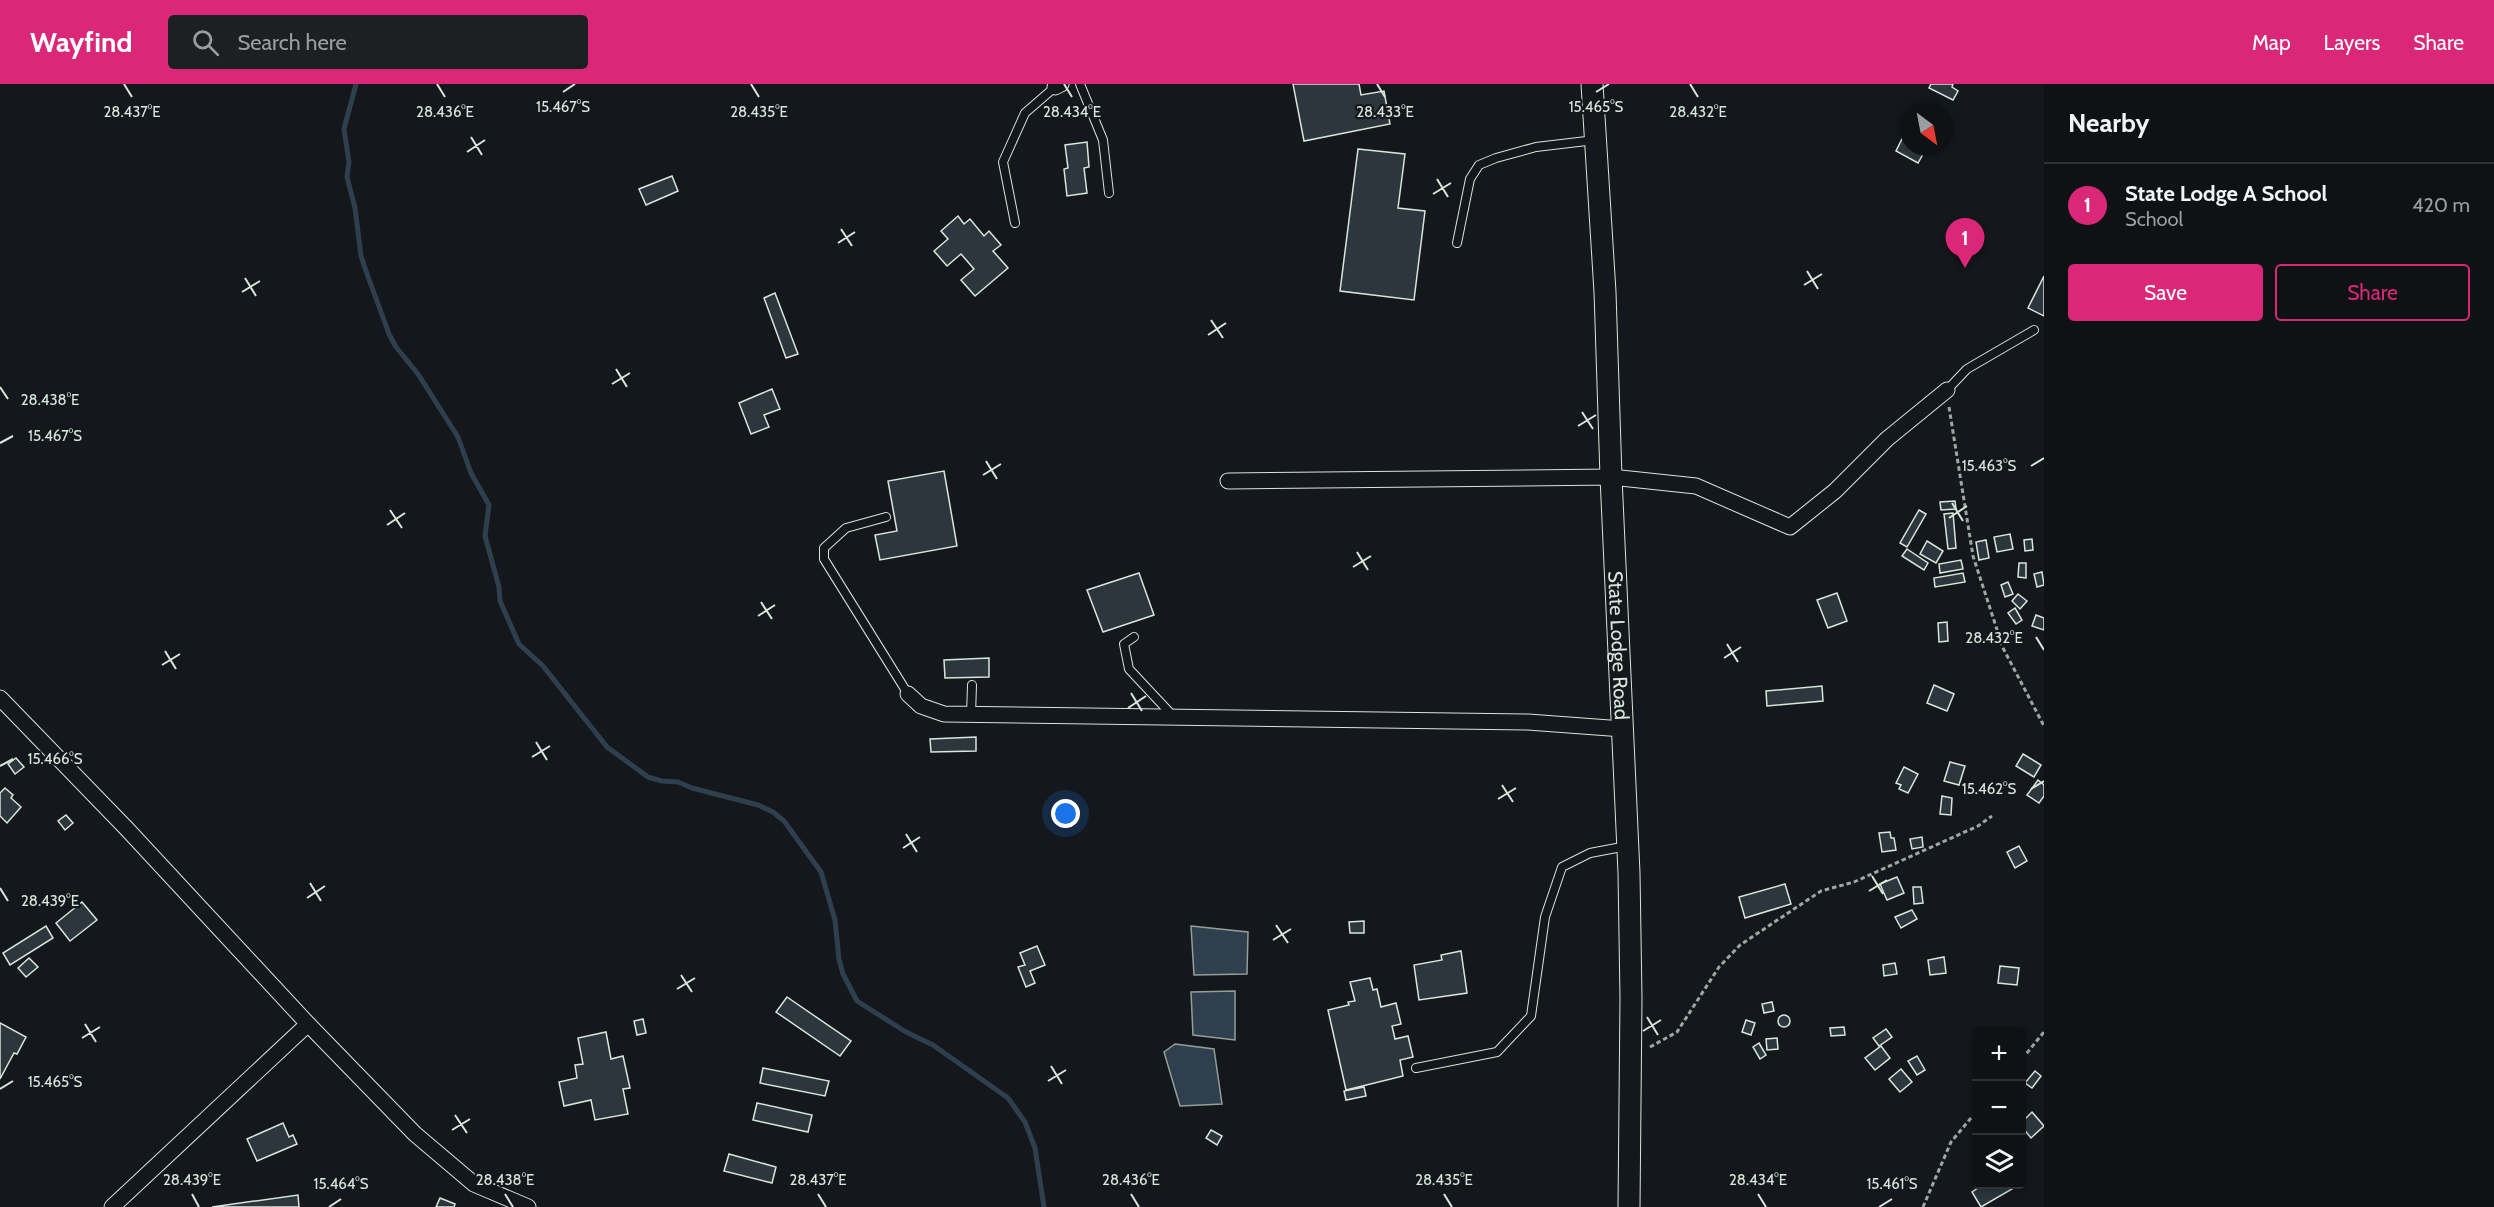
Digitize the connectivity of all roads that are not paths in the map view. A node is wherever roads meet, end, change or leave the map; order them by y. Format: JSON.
{"nodes":[{"id":1,"x":1080,"y":84,"type":"edge"},
{"id":2,"x":1592,"y":84,"type":"edge"},
{"id":3,"x":1058,"y":85,"type":"edge"},
{"id":4,"x":1596,"y":140,"type":"junction"},
{"id":5,"x":1109,"y":193,"type":"dead end"},
{"id":6,"x":1015,"y":223,"type":"dead end"},
{"id":7,"x":1457,"y":243,"type":"dead end"},
{"id":8,"x":2034,"y":330,"type":"dead end"},
{"id":9,"x":1947,"y":390,"type":"joint"},
{"id":10,"x":1611,"y":477,"type":"junction"},
{"id":11,"x":1228,"y":481,"type":"dead end"},
{"id":12,"x":886,"y":518,"type":"dead end"},
{"id":13,"x":1134,"y":637,"type":"dead end"},
{"id":14,"x":972,"y":685,"type":"dead end"},
{"id":15,"x":908,"y":694,"type":"joint"},
{"id":16,"x":0,"y":698,"type":"edge"},
{"id":17,"x":971,"y":715,"type":"junction"},
{"id":18,"x":1173,"y":716,"type":"junction"},
{"id":19,"x":1623,"y":729,"type":"junction"},
{"id":20,"x":1628,"y":846,"type":"junction"},
{"id":21,"x":308,"y":1024,"type":"junction"},
{"id":22,"x":1416,"y":1068,"type":"dead end"},
{"id":23,"x":112,"y":1207,"type":"edge"},
{"id":24,"x":528,"y":1207,"type":"edge"},
{"id":25,"x":1629,"y":1207,"type":"edge"}],
"edges":[{"from":1,"to":5,"type":"lane"},
{"from":2,"to":4,"type":"street","name":"State Lodge Road"},
{"from":3,"to":6,"type":"lane"},
{"from":4,"to":7,"type":"lane"},
{"from":4,"to":10,"type":"street","name":"State Lodge Road"},
{"from":8,"to":9,"type":"lane"},
{"from":9,"to":10,"type":"street"},
{"from":10,"to":11,"type":"street"},
{"from":10,"to":19,"type":"street","name":"State Lodge Road"},
{"from":12,"to":15,"type":"lane"},
{"from":13,"to":18,"type":"lane"},
{"from":14,"to":17,"type":"lane"},
{"from":15,"to":17,"type":"street"},
{"from":16,"to":21,"type":"street"},
{"from":17,"to":18,"type":"street"},
{"from":18,"to":19,"type":"street"},
{"from":19,"to":20,"type":"street","name":"State Lodge Road"},
{"from":20,"to":22,"type":"lane"},
{"from":20,"to":25,"type":"street","name":"State Lodge Road"},
{"from":21,"to":23,"type":"street"},
{"from":21,"to":24,"type":"street"}]}
